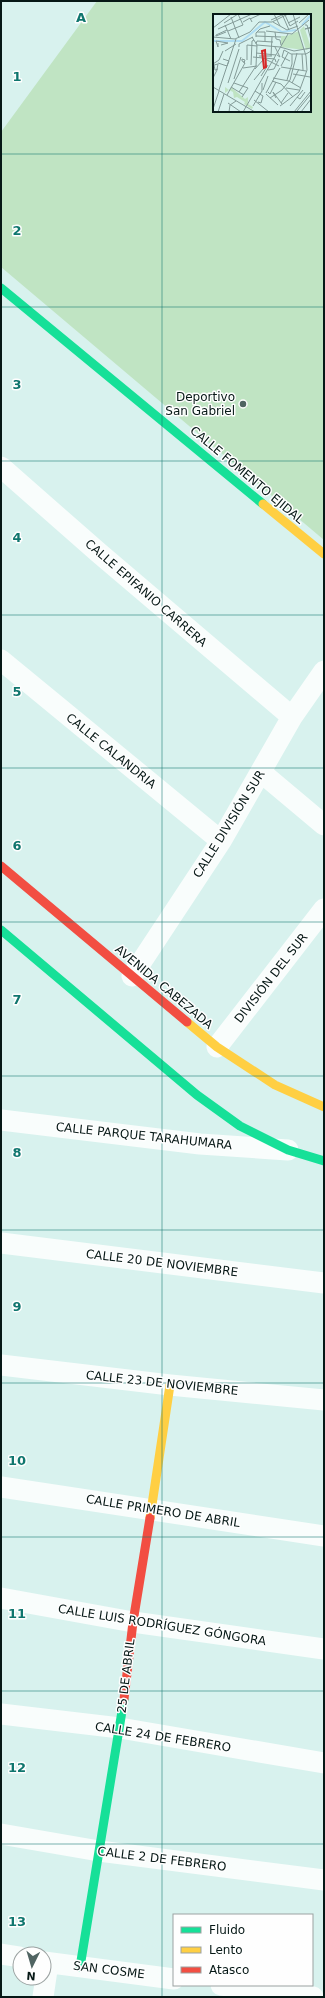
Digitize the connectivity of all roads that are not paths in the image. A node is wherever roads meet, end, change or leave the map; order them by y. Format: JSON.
{"nodes":[{"id":1,"x":4,"y":290,"type":"edge"},
{"id":2,"x":1,"y":467,"type":"edge"},
{"id":3,"x":324,"y":554,"type":"edge"},
{"id":4,"x":1,"y":660,"type":"edge"},
{"id":5,"x":324,"y":671,"type":"edge"},
{"id":6,"x":292,"y":717,"type":"junction"},
{"id":7,"x":262,"y":772,"type":"junction"},
{"id":8,"x":324,"y":825,"type":"edge"},
{"id":9,"x":221,"y":842,"type":"junction"},
{"id":10,"x":1,"y":866,"type":"edge"},
{"id":11,"x":324,"y":909,"type":"edge"},
{"id":12,"x":1,"y":930,"type":"edge"},
{"id":13,"x":132,"y":976,"type":"junction"},
{"id":14,"x":217,"y":1047,"type":"junction"},
{"id":15,"x":324,"y":1107,"type":"edge"},
{"id":16,"x":1,"y":1120,"type":"edge"},
{"id":17,"x":288,"y":1150,"type":"junction"},
{"id":18,"x":324,"y":1161,"type":"edge"},
{"id":19,"x":1,"y":1243,"type":"edge"},
{"id":20,"x":324,"y":1283,"type":"edge"},
{"id":21,"x":1,"y":1365,"type":"edge"},
{"id":22,"x":170,"y":1385,"type":"junction"},
{"id":23,"x":324,"y":1400,"type":"edge"},
{"id":24,"x":1,"y":1487,"type":"edge"},
{"id":25,"x":152,"y":1509,"type":"junction"},
{"id":26,"x":324,"y":1536,"type":"edge"},
{"id":27,"x":1,"y":1598,"type":"edge"},
{"id":28,"x":133,"y":1622,"type":"junction"},
{"id":29,"x":324,"y":1649,"type":"edge"},
{"id":30,"x":1,"y":1714,"type":"edge"},
{"id":31,"x":120,"y":1728,"type":"junction"},
{"id":32,"x":324,"y":1763,"type":"edge"},
{"id":33,"x":1,"y":1834,"type":"edge"},
{"id":34,"x":99,"y":1851,"type":"junction"},
{"id":35,"x":324,"y":1880,"type":"edge"},
{"id":36,"x":1,"y":1954,"type":"edge"},
{"id":37,"x":12,"y":1956,"type":"edge"},
{"id":38,"x":52,"y":1963,"type":"edge"},
{"id":39,"x":80,"y":1967,"type":"junction"},
{"id":40,"x":173,"y":1979,"type":"edge"},
{"id":41,"x":44,"y":1986,"type":"edge"},
{"id":42,"x":229,"y":1986,"type":"edge"},
{"id":43,"x":43,"y":1997,"type":"edge"},
{"id":44,"x":313,"y":1997,"type":"edge"}],
"edges":[{"from":1,"to":3,"type":"street","name":"CALLE FOMENTO EJIDAL"},
{"from":2,"to":6,"type":"street","name":"CALLE EPIFANIO CARRERA"},
{"from":4,"to":9,"type":"street","name":"CALLE CALANDRIA"},
{"from":5,"to":6,"type":"street","name":"CALLE DIVISIÓN SUR"},
{"from":6,"to":7,"type":"street","name":"CALLE DIVISIÓN SUR"},
{"from":7,"to":8,"type":"street"},
{"from":7,"to":9,"type":"street","name":"CALLE DIVISIÓN SUR"},
{"from":9,"to":13,"type":"street","name":"CALLE DIVISIÓN SUR"},
{"from":10,"to":13,"type":"street","name":"AVENIDA CABEZADA"},
{"from":11,"to":14,"type":"street","name":"DIVISIÓN DEL SUR"},
{"from":12,"to":17,"type":"street"},
{"from":13,"to":14,"type":"street","name":"AVENIDA CABEZADA"},
{"from":14,"to":15,"type":"street","name":"AVENIDA CABEZADA"},
{"from":16,"to":17,"type":"street","name":"CALLE PARQUE TARAHUMARA"},
{"from":17,"to":18,"type":"street"},
{"from":19,"to":20,"type":"street","name":"CALLE 20 DE NOVIEMBRE"},
{"from":21,"to":22,"type":"street","name":"CALLE 23 DE NOVIEMBRE"},
{"from":22,"to":23,"type":"street","name":"CALLE 23 DE NOVIEMBRE"},
{"from":22,"to":25,"type":"street","name":"25 DE ABRIL"},
{"from":24,"to":25,"type":"street","name":"CALLE PRIMERO DE ABRIL"},
{"from":25,"to":26,"type":"street","name":"CALLE PRIMERO DE ABRIL"},
{"from":25,"to":28,"type":"street","name":"25 DE ABRIL"},
{"from":27,"to":28,"type":"street","name":"CALLE LUIS RODRÍGUEZ GÓNGORA"},
{"from":28,"to":29,"type":"street","name":"CALLE LUIS RODRÍGUEZ GÓNGORA"},
{"from":28,"to":31,"type":"street","name":"25 DE ABRIL"},
{"from":30,"to":31,"type":"street","name":"CALLE 24 DE FEBRERO"},
{"from":31,"to":32,"type":"street","name":"CALLE 24 DE FEBRERO"},
{"from":31,"to":34,"type":"street","name":"25 DE ABRIL"},
{"from":33,"to":34,"type":"street","name":"CALLE 2 DE FEBRERO"},
{"from":34,"to":35,"type":"street","name":"CALLE 2 DE FEBRERO"},
{"from":34,"to":39,"type":"street","name":"25 DE ABRIL"},
{"from":36,"to":37,"type":"street"},
{"from":38,"to":39,"type":"street","name":"SAN COSME"},
{"from":39,"to":40,"type":"street","name":"SAN COSME"},
{"from":41,"to":43,"type":"street"},
{"from":42,"to":44,"type":"street"}]}
